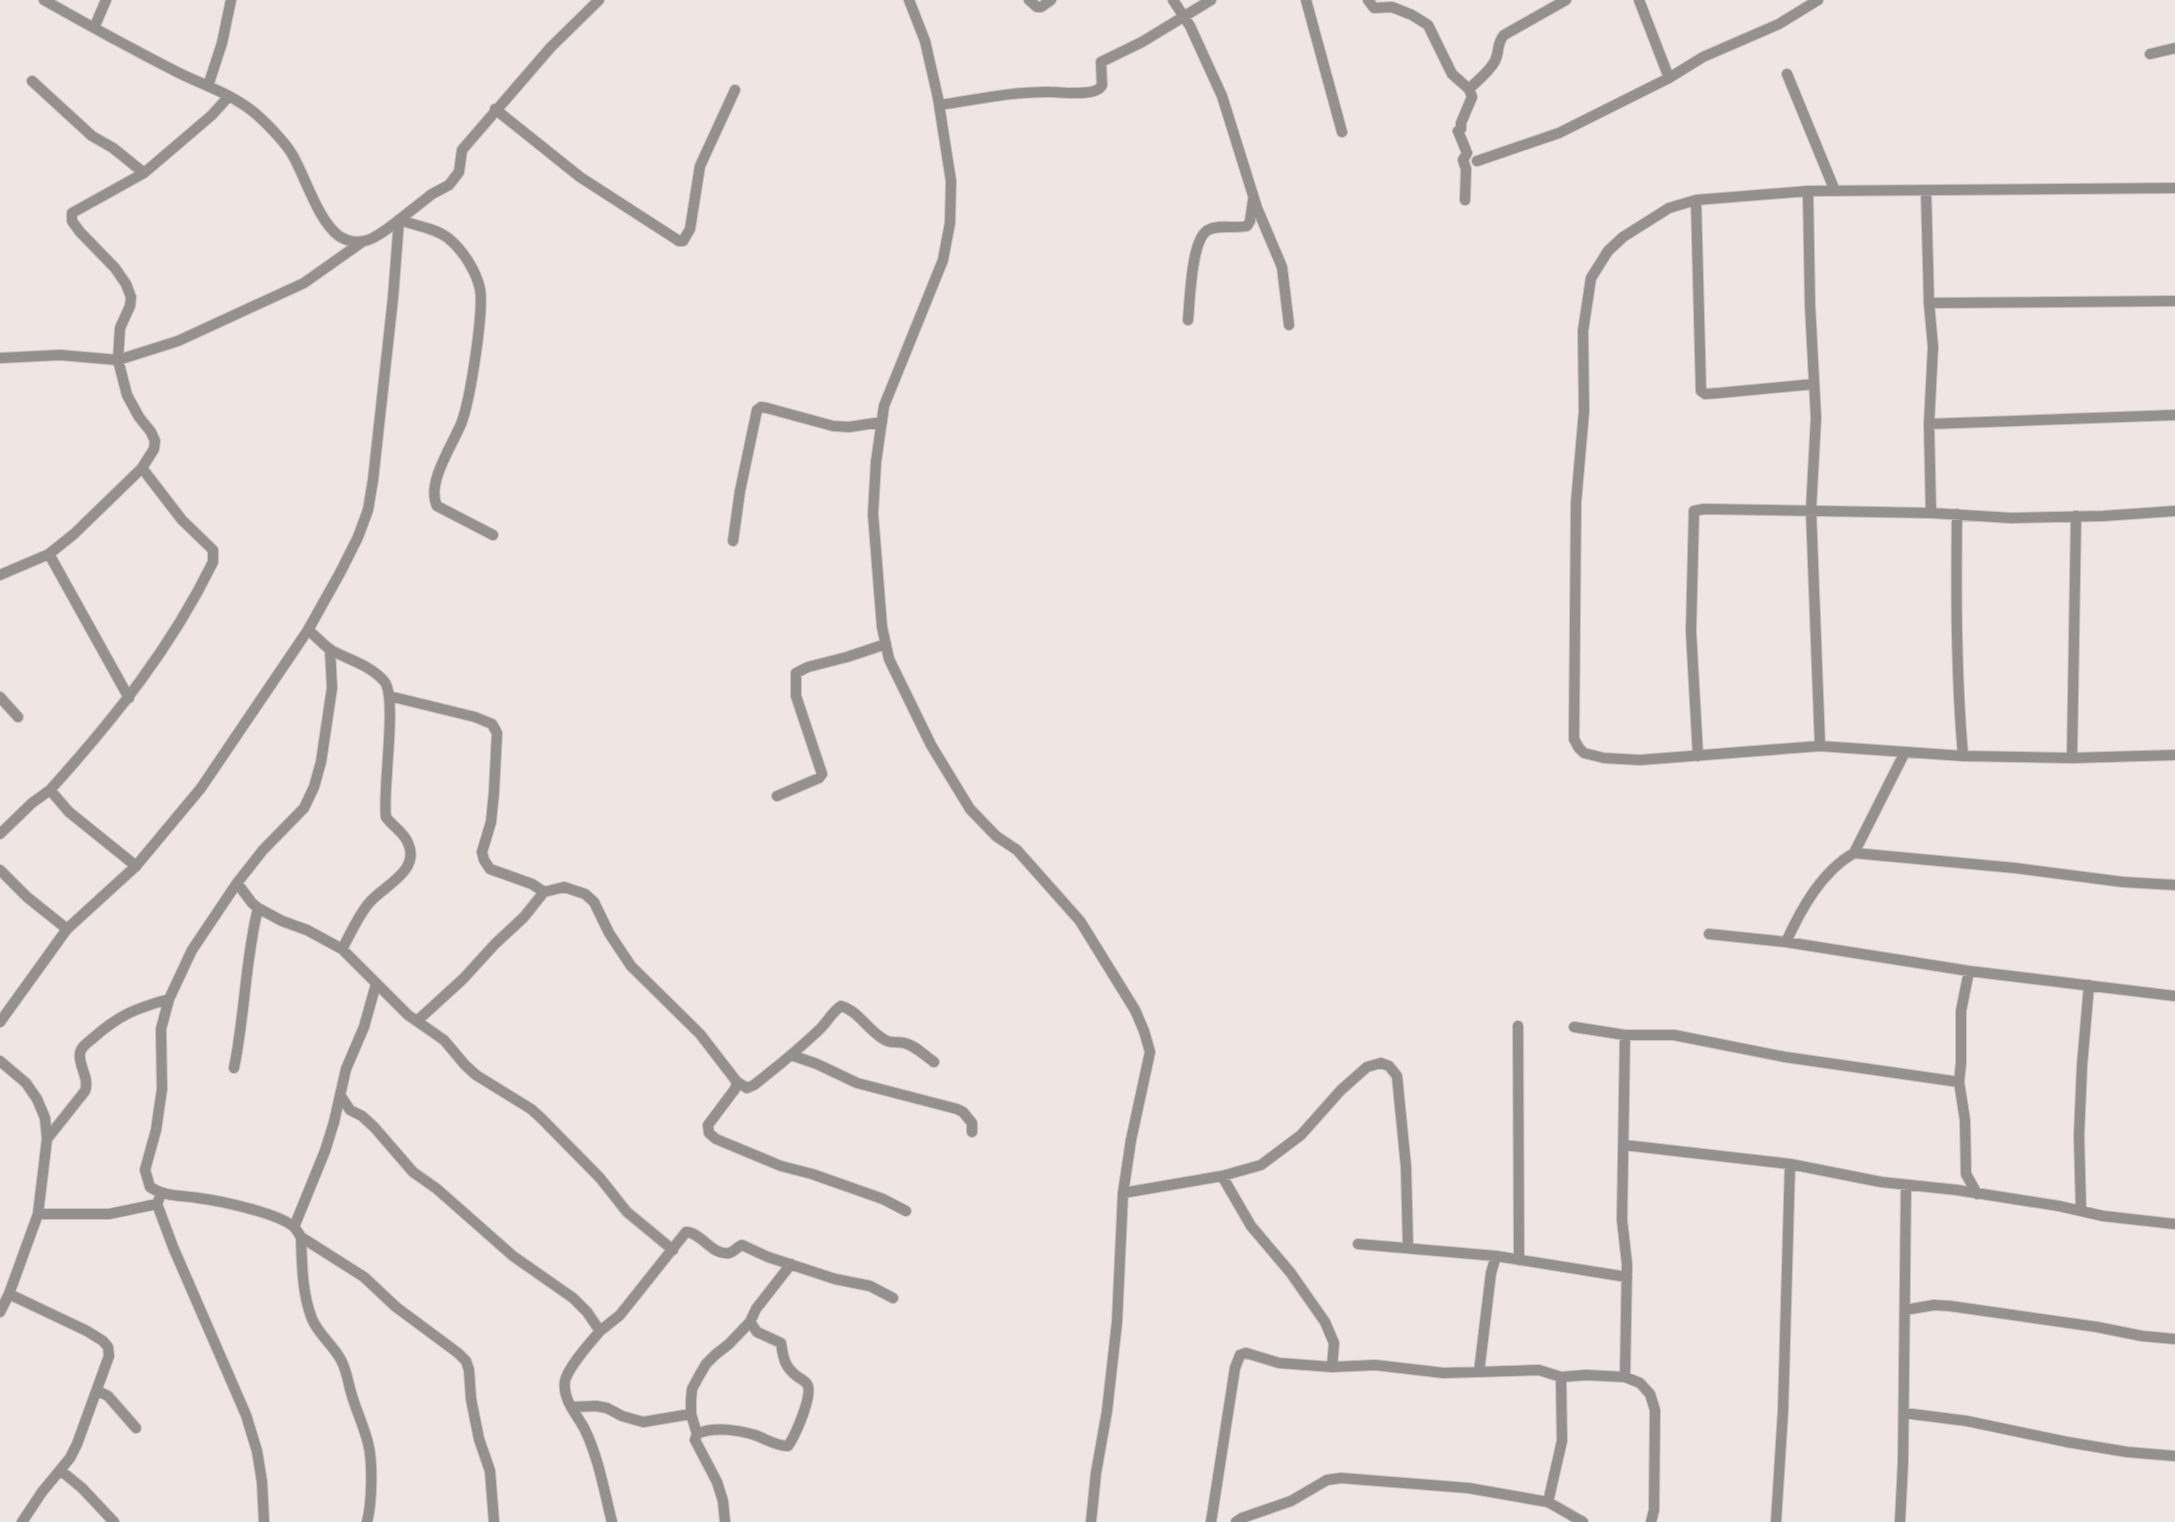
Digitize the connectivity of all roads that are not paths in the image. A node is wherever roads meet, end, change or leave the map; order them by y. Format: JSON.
{"nodes":[{"id":1,"x":44,"y":0,"type":"edge"},
{"id":2,"x":106,"y":0,"type":"edge"},
{"id":3,"x":231,"y":0,"type":"edge"},
{"id":4,"x":599,"y":0,"type":"edge"},
{"id":5,"x":909,"y":0,"type":"edge"},
{"id":6,"x":1029,"y":0,"type":"edge"},
{"id":7,"x":1051,"y":0,"type":"edge"},
{"id":8,"x":1173,"y":0,"type":"edge"},
{"id":9,"x":1211,"y":0,"type":"edge"},
{"id":10,"x":1306,"y":0,"type":"edge"},
{"id":11,"x":1368,"y":0,"type":"edge"},
{"id":12,"x":1566,"y":0,"type":"edge"},
{"id":13,"x":1639,"y":0,"type":"edge"},
{"id":14,"x":1818,"y":0,"type":"edge"},
{"id":15,"x":1184,"y":18,"type":"junction"},
{"id":16,"x":94,"y":28,"type":"junction"},
{"id":17,"x":2175,"y":48,"type":"edge"},
{"id":18,"x":2150,"y":54,"type":"dead end"},
{"id":19,"x":1787,"y":74,"type":"dead end"},
{"id":20,"x":1669,"y":78,"type":"junction"},
{"id":21,"x":32,"y":81,"type":"dead end"},
{"id":22,"x":208,"y":86,"type":"junction"},
{"id":23,"x":1469,"y":89,"type":"junction"},
{"id":24,"x":735,"y":90,"type":"dead end"},
{"id":25,"x":229,"y":96,"type":"junction"},
{"id":26,"x":939,"y":105,"type":"junction"},
{"id":27,"x":495,"y":109,"type":"junction"},
{"id":28,"x":1342,"y":132,"type":"dead end"},
{"id":29,"x":1478,"y":161,"type":"dead end"},
{"id":30,"x":144,"y":173,"type":"junction"},
{"id":31,"x":2175,"y":188,"type":"edge"},
{"id":32,"x":1834,"y":190,"type":"junction"},
{"id":33,"x":1808,"y":191,"type":"junction"},
{"id":34,"x":1926,"y":191,"type":"junction"},
{"id":35,"x":1254,"y":197,"type":"junction"},
{"id":36,"x":1465,"y":200,"type":"dead end"},
{"id":37,"x":1696,"y":200,"type":"junction"},
{"id":38,"x":399,"y":220,"type":"junction"},
{"id":39,"x":362,"y":242,"type":"junction"},
{"id":40,"x":2175,"y":301,"type":"edge"},
{"id":41,"x":1929,"y":303,"type":"junction"},
{"id":42,"x":1188,"y":320,"type":"dead end"},
{"id":43,"x":1289,"y":325,"type":"dead end"},
{"id":44,"x":0,"y":358,"type":"edge"},
{"id":45,"x":118,"y":360,"type":"junction"},
{"id":46,"x":1814,"y":384,"type":"junction"},
{"id":47,"x":2175,"y":415,"type":"edge"},
{"id":48,"x":882,"y":422,"type":"junction"},
{"id":49,"x":1929,"y":424,"type":"junction"},
{"id":50,"x":142,"y":468,"type":"junction"},
{"id":51,"x":1811,"y":510,"type":"junction"},
{"id":52,"x":2175,"y":511,"type":"edge"},
{"id":53,"x":1931,"y":512,"type":"junction"},
{"id":54,"x":1957,"y":514,"type":"junction"},
{"id":55,"x":2076,"y":516,"type":"junction"},
{"id":56,"x":493,"y":535,"type":"dead end"},
{"id":57,"x":734,"y":541,"type":"dead end"},
{"id":58,"x":49,"y":554,"type":"junction"},
{"id":59,"x":0,"y":575,"type":"edge"},
{"id":60,"x":308,"y":630,"type":"junction"},
{"id":61,"x":886,"y":644,"type":"junction"},
{"id":62,"x":330,"y":649,"type":"junction"},
{"id":63,"x":389,"y":696,"type":"junction"},
{"id":64,"x":0,"y":697,"type":"edge"},
{"id":65,"x":129,"y":698,"type":"junction"},
{"id":66,"x":18,"y":717,"type":"dead end"},
{"id":67,"x":1820,"y":746,"type":"junction"},
{"id":68,"x":1905,"y":752,"type":"junction"},
{"id":69,"x":2175,"y":755,"type":"edge"},
{"id":70,"x":1698,"y":756,"type":"junction"},
{"id":71,"x":1963,"y":756,"type":"junction"},
{"id":72,"x":2072,"y":758,"type":"junction"},
{"id":73,"x":50,"y":790,"type":"junction"},
{"id":74,"x":777,"y":796,"type":"dead end"},
{"id":75,"x":0,"y":834,"type":"edge"},
{"id":76,"x":1854,"y":853,"type":"junction"},
{"id":77,"x":136,"y":866,"type":"junction"},
{"id":78,"x":0,"y":870,"type":"edge"},
{"id":79,"x":238,"y":883,"type":"junction"},
{"id":80,"x":2175,"y":884,"type":"edge"},
{"id":81,"x":544,"y":892,"type":"junction"},
{"id":82,"x":258,"y":908,"type":"junction"},
{"id":83,"x":67,"y":929,"type":"junction"},
{"id":84,"x":1709,"y":934,"type":"dead end"},
{"id":85,"x":1786,"y":942,"type":"junction"},
{"id":86,"x":342,"y":950,"type":"junction"},
{"id":87,"x":1969,"y":971,"type":"junction"},
{"id":88,"x":376,"y":984,"type":"junction"},
{"id":89,"x":2089,"y":985,"type":"junction"},
{"id":90,"x":2175,"y":996,"type":"edge"},
{"id":91,"x":169,"y":999,"type":"junction"},
{"id":92,"x":417,"y":1021,"type":"junction"},
{"id":93,"x":0,"y":1022,"type":"edge"},
{"id":94,"x":1518,"y":1026,"type":"dead end"},
{"id":95,"x":1574,"y":1027,"type":"dead end"},
{"id":96,"x":1625,"y":1034,"type":"junction"},
{"id":97,"x":791,"y":1055,"type":"junction"},
{"id":98,"x":0,"y":1061,"type":"edge"},
{"id":99,"x":934,"y":1062,"type":"dead end"},
{"id":100,"x":234,"y":1068,"type":"dead end"},
{"id":101,"x":737,"y":1082,"type":"junction"},
{"id":102,"x":1959,"y":1082,"type":"junction"},
{"id":103,"x":340,"y":1095,"type":"junction"},
{"id":104,"x":350,"y":1110,"type":"junction"},
{"id":105,"x":334,"y":1122,"type":"junction"},
{"id":106,"x":972,"y":1132,"type":"dead end"},
{"id":107,"x":47,"y":1140,"type":"junction"},
{"id":108,"x":1624,"y":1145,"type":"junction"},
{"id":109,"x":1790,"y":1164,"type":"junction"},
{"id":110,"x":1966,"y":1174,"type":"junction"},
{"id":111,"x":1222,"y":1176,"type":"junction"},
{"id":112,"x":1906,"y":1185,"type":"junction"},
{"id":113,"x":1956,"y":1190,"type":"junction"},
{"id":114,"x":1124,"y":1193,"type":"junction"},
{"id":115,"x":160,"y":1194,"type":"junction"},
{"id":116,"x":1977,"y":1194,"type":"junction"},
{"id":117,"x":157,"y":1204,"type":"junction"},
{"id":118,"x":2081,"y":1210,"type":"junction"},
{"id":119,"x":906,"y":1211,"type":"dead end"},
{"id":120,"x":38,"y":1214,"type":"junction"},
{"id":121,"x":2175,"y":1224,"type":"edge"},
{"id":122,"x":294,"y":1227,"type":"junction"},
{"id":123,"x":301,"y":1237,"type":"junction"},
{"id":124,"x":1358,"y":1244,"type":"dead end"},
{"id":125,"x":1408,"y":1248,"type":"junction"},
{"id":126,"x":672,"y":1250,"type":"junction"},
{"id":127,"x":1496,"y":1256,"type":"junction"},
{"id":128,"x":1519,"y":1260,"type":"junction"},
{"id":129,"x":791,"y":1264,"type":"junction"},
{"id":130,"x":1627,"y":1277,"type":"junction"},
{"id":131,"x":9,"y":1294,"type":"junction"},
{"id":132,"x":893,"y":1298,"type":"dead end"},
{"id":133,"x":1905,"y":1310,"type":"junction"},
{"id":134,"x":0,"y":1312,"type":"edge"},
{"id":135,"x":750,"y":1322,"type":"junction"},
{"id":136,"x":600,"y":1331,"type":"junction"},
{"id":137,"x":2175,"y":1339,"type":"edge"},
{"id":138,"x":1332,"y":1367,"type":"junction"},
{"id":139,"x":1479,"y":1372,"type":"junction"},
{"id":140,"x":1561,"y":1377,"type":"junction"},
{"id":141,"x":1625,"y":1377,"type":"junction"},
{"id":142,"x":98,"y":1391,"type":"junction"},
{"id":143,"x":572,"y":1408,"type":"junction"},
{"id":144,"x":1904,"y":1413,"type":"junction"},
{"id":145,"x":690,"y":1414,"type":"junction"},
{"id":146,"x":136,"y":1428,"type":"dead end"},
{"id":147,"x":697,"y":1434,"type":"junction"},
{"id":148,"x":2175,"y":1456,"type":"edge"},
{"id":149,"x":60,"y":1470,"type":"junction"},
{"id":150,"x":1548,"y":1502,"type":"junction"},
{"id":151,"x":1567,"y":1517,"type":"edge"},
{"id":152,"x":22,"y":1522,"type":"edge"},
{"id":153,"x":114,"y":1522,"type":"edge"},
{"id":154,"x":264,"y":1522,"type":"edge"},
{"id":155,"x":367,"y":1522,"type":"edge"},
{"id":156,"x":494,"y":1522,"type":"edge"},
{"id":157,"x":612,"y":1522,"type":"edge"},
{"id":158,"x":725,"y":1522,"type":"edge"},
{"id":159,"x":1090,"y":1522,"type":"edge"},
{"id":160,"x":1211,"y":1522,"type":"edge"},
{"id":161,"x":1236,"y":1522,"type":"edge"},
{"id":162,"x":1583,"y":1522,"type":"edge"},
{"id":163,"x":1651,"y":1522,"type":"edge"},
{"id":164,"x":1776,"y":1522,"type":"edge"},
{"id":165,"x":1900,"y":1522,"type":"edge"}],
"edges":[{"from":1,"to":16,"type":"street"},
{"from":2,"to":16,"type":"street"},
{"from":3,"to":22,"type":"street"},
{"from":4,"to":27,"type":"street"},
{"from":5,"to":26,"type":"street"},
{"from":6,"to":7,"type":"street"},
{"from":8,"to":15,"type":"street"},
{"from":9,"to":15,"type":"street"},
{"from":10,"to":28,"type":"street"},
{"from":11,"to":23,"type":"street"},
{"from":12,"to":23,"type":"street"},
{"from":13,"to":20,"type":"street"},
{"from":14,"to":20,"type":"street"},
{"from":15,"to":26,"type":"street"},
{"from":15,"to":35,"type":"street"},
{"from":16,"to":22,"type":"street"},
{"from":17,"to":18,"type":"street"},
{"from":19,"to":32,"type":"street"},
{"from":20,"to":29,"type":"street"},
{"from":21,"to":30,"type":"street"},
{"from":22,"to":25,"type":"street"},
{"from":23,"to":36,"type":"street"},
{"from":24,"to":27,"type":"street"},
{"from":25,"to":30,"type":"street"},
{"from":25,"to":39,"type":"street"},
{"from":26,"to":48,"type":"street"},
{"from":27,"to":38,"type":"street"},
{"from":30,"to":45,"type":"street"},
{"from":31,"to":34,"type":"street"},
{"from":32,"to":33,"type":"street"},
{"from":32,"to":34,"type":"street"},
{"from":33,"to":37,"type":"street"},
{"from":33,"to":46,"type":"street"},
{"from":34,"to":41,"type":"street"},
{"from":35,"to":42,"type":"street"},
{"from":35,"to":43,"type":"street"},
{"from":37,"to":46,"type":"street"},
{"from":37,"to":70,"type":"street"},
{"from":38,"to":39,"type":"street"},
{"from":38,"to":56,"type":"street"},
{"from":38,"to":60,"type":"street"},
{"from":39,"to":45,"type":"street"},
{"from":40,"to":41,"type":"street"},
{"from":41,"to":49,"type":"street"},
{"from":44,"to":45,"type":"street"},
{"from":45,"to":50,"type":"street"},
{"from":46,"to":51,"type":"street"},
{"from":47,"to":49,"type":"street"},
{"from":48,"to":57,"type":"street"},
{"from":48,"to":61,"type":"street"},
{"from":49,"to":53,"type":"street"},
{"from":50,"to":58,"type":"street"},
{"from":50,"to":65,"type":"street"},
{"from":51,"to":53,"type":"street"},
{"from":51,"to":67,"type":"street"},
{"from":51,"to":70,"type":"street"},
{"from":52,"to":55,"type":"street"},
{"from":53,"to":54,"type":"street"},
{"from":54,"to":55,"type":"street"},
{"from":54,"to":71,"type":"street"},
{"from":55,"to":72,"type":"street"},
{"from":58,"to":59,"type":"street"},
{"from":58,"to":65,"type":"street"},
{"from":60,"to":62,"type":"street"},
{"from":60,"to":77,"type":"street"},
{"from":61,"to":74,"type":"street"},
{"from":61,"to":114,"type":"street"},
{"from":62,"to":63,"type":"street"},
{"from":62,"to":79,"type":"street"},
{"from":63,"to":81,"type":"street"},
{"from":63,"to":86,"type":"street"},
{"from":64,"to":66,"type":"street"},
{"from":65,"to":73,"type":"street"},
{"from":67,"to":68,"type":"street"},
{"from":67,"to":70,"type":"street"},
{"from":68,"to":71,"type":"street"},
{"from":68,"to":76,"type":"street"},
{"from":69,"to":72,"type":"street"},
{"from":71,"to":72,"type":"street"},
{"from":73,"to":75,"type":"street"},
{"from":73,"to":77,"type":"street"},
{"from":76,"to":80,"type":"street"},
{"from":76,"to":85,"type":"street"},
{"from":77,"to":83,"type":"street"},
{"from":78,"to":83,"type":"street"},
{"from":79,"to":82,"type":"street"},
{"from":79,"to":91,"type":"street"},
{"from":81,"to":92,"type":"street"},
{"from":81,"to":101,"type":"street"},
{"from":82,"to":86,"type":"street"},
{"from":82,"to":100,"type":"street"},
{"from":83,"to":93,"type":"street"},
{"from":84,"to":85,"type":"street"},
{"from":85,"to":87,"type":"street"},
{"from":86,"to":88,"type":"street"},
{"from":87,"to":89,"type":"street"},
{"from":87,"to":102,"type":"street"},
{"from":88,"to":92,"type":"street"},
{"from":88,"to":103,"type":"street"},
{"from":89,"to":90,"type":"street"},
{"from":89,"to":118,"type":"street"},
{"from":91,"to":107,"type":"street"},
{"from":91,"to":115,"type":"street"},
{"from":92,"to":126,"type":"street"},
{"from":94,"to":128,"type":"street"},
{"from":95,"to":96,"type":"street"},
{"from":96,"to":102,"type":"street"},
{"from":96,"to":108,"type":"street"},
{"from":97,"to":99,"type":"street"},
{"from":97,"to":101,"type":"street"},
{"from":97,"to":106,"type":"street"},
{"from":98,"to":107,"type":"street"},
{"from":101,"to":119,"type":"street"},
{"from":102,"to":110,"type":"street"},
{"from":103,"to":104,"type":"street"},
{"from":103,"to":105,"type":"street"},
{"from":104,"to":105,"type":"street"},
{"from":104,"to":136,"type":"street"},
{"from":105,"to":122,"type":"street"},
{"from":107,"to":120,"type":"street"},
{"from":108,"to":109,"type":"street"},
{"from":108,"to":130,"type":"street"},
{"from":109,"to":112,"type":"street"},
{"from":109,"to":164,"type":"street"},
{"from":110,"to":113,"type":"street"},
{"from":110,"to":116,"type":"street"},
{"from":111,"to":114,"type":"street"},
{"from":111,"to":125,"type":"street"},
{"from":111,"to":138,"type":"street"},
{"from":112,"to":113,"type":"street"},
{"from":112,"to":133,"type":"street"},
{"from":113,"to":116,"type":"street"},
{"from":114,"to":159,"type":"street"},
{"from":115,"to":117,"type":"street"},
{"from":115,"to":122,"type":"street"},
{"from":116,"to":118,"type":"street"},
{"from":117,"to":120,"type":"street"},
{"from":117,"to":154,"type":"street"},
{"from":118,"to":121,"type":"street"},
{"from":120,"to":131,"type":"street"},
{"from":122,"to":123,"type":"street"},
{"from":123,"to":155,"type":"street"},
{"from":123,"to":156,"type":"street"},
{"from":124,"to":125,"type":"street"},
{"from":125,"to":127,"type":"street"},
{"from":126,"to":129,"type":"street"},
{"from":126,"to":136,"type":"street"},
{"from":127,"to":128,"type":"street"},
{"from":127,"to":139,"type":"street"},
{"from":128,"to":130,"type":"street"},
{"from":129,"to":132,"type":"street"},
{"from":129,"to":135,"type":"street"},
{"from":130,"to":141,"type":"street"},
{"from":131,"to":134,"type":"street"},
{"from":131,"to":142,"type":"street"},
{"from":133,"to":137,"type":"street"},
{"from":133,"to":144,"type":"street"},
{"from":135,"to":145,"type":"street"},
{"from":135,"to":147,"type":"street"},
{"from":136,"to":143,"type":"street"},
{"from":138,"to":139,"type":"street"},
{"from":138,"to":160,"type":"street"},
{"from":139,"to":140,"type":"street"},
{"from":140,"to":141,"type":"street"},
{"from":140,"to":150,"type":"street"},
{"from":141,"to":163,"type":"street"},
{"from":142,"to":146,"type":"street"},
{"from":142,"to":149,"type":"street"},
{"from":143,"to":145,"type":"street"},
{"from":143,"to":157,"type":"street"},
{"from":144,"to":148,"type":"street"},
{"from":144,"to":165,"type":"street"},
{"from":145,"to":147,"type":"street"},
{"from":147,"to":158,"type":"street"},
{"from":149,"to":152,"type":"street"},
{"from":149,"to":153,"type":"street"},
{"from":150,"to":151,"type":"street"},
{"from":150,"to":161,"type":"street"},
{"from":151,"to":162,"type":"street"}]}
